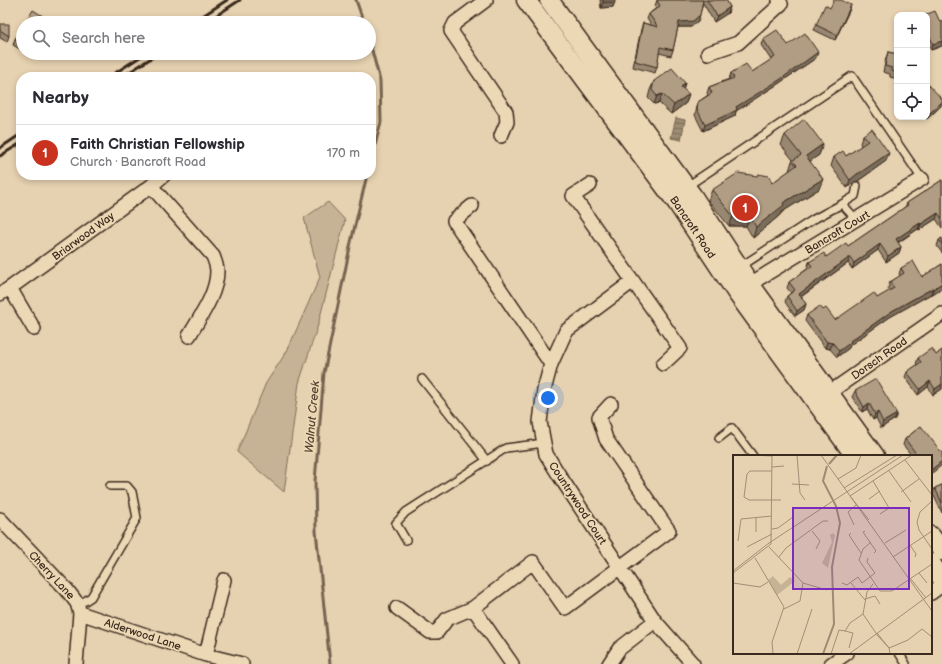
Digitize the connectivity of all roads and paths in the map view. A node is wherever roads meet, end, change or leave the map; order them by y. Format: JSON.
{"nodes":[{"id":1,"x":486,"y":0,"type":"edge"},
{"id":2,"x":526,"y":0,"type":"edge"},
{"id":3,"x":549,"y":0,"type":"edge"},
{"id":4,"x":779,"y":0,"type":"edge"},
{"id":5,"x":708,"y":53,"type":"dead end"},
{"id":6,"x":501,"y":136,"type":"dead end"},
{"id":7,"x":922,"y":179,"type":"joint"},
{"id":8,"x":158,"y":180,"type":"edge"},
{"id":9,"x":590,"y":185,"type":"dead end"},
{"id":10,"x":151,"y":186,"type":"junction"},
{"id":11,"x":857,"y":186,"type":"dead end"},
{"id":12,"x":685,"y":187,"type":"junction"},
{"id":13,"x":842,"y":204,"type":"junction"},
{"id":14,"x":472,"y":206,"type":"dead end"},
{"id":15,"x":857,"y":220,"type":"junction"},
{"id":16,"x":739,"y":267,"type":"junction"},
{"id":17,"x":633,"y":281,"type":"junction"},
{"id":18,"x":750,"y":284,"type":"junction"},
{"id":19,"x":5,"y":291,"type":"edge"},
{"id":20,"x":942,"y":314,"type":"edge"},
{"id":21,"x":34,"y":330,"type":"dead end"},
{"id":22,"x":189,"y":336,"type":"dead end"},
{"id":23,"x":551,"y":364,"type":"junction"},
{"id":24,"x":663,"y":364,"type":"dead end"},
{"id":25,"x":422,"y":379,"type":"dead end"},
{"id":26,"x":823,"y":397,"type":"junction"},
{"id":27,"x":611,"y":404,"type":"dead end"},
{"id":28,"x":719,"y":438,"type":"dead end"},
{"id":29,"x":544,"y":443,"type":"junction"},
{"id":30,"x":752,"y":455,"type":"edge"},
{"id":31,"x":854,"y":455,"type":"edge"},
{"id":32,"x":874,"y":455,"type":"edge"},
{"id":33,"x":487,"y":461,"type":"junction"},
{"id":34,"x":110,"y":486,"type":"dead end"},
{"id":35,"x":0,"y":520,"type":"edge"},
{"id":36,"x":932,"y":537,"type":"edge"},
{"id":37,"x":406,"y":540,"type":"dead end"},
{"id":38,"x":942,"y":551,"type":"edge"},
{"id":39,"x":932,"y":565,"type":"edge"},
{"id":40,"x":620,"y":567,"type":"junction"},
{"id":41,"x":942,"y":579,"type":"edge"},
{"id":42,"x":224,"y":580,"type":"dead end"},
{"id":43,"x":942,"y":585,"type":"edge"},
{"id":44,"x":932,"y":592,"type":"edge"},
{"id":45,"x":79,"y":608,"type":"junction"},
{"id":46,"x":397,"y":608,"type":"dead end"},
{"id":47,"x":473,"y":608,"type":"junction"},
{"id":48,"x":655,"y":620,"type":"junction"},
{"id":49,"x":846,"y":654,"type":"edge"},
{"id":50,"x":900,"y":654,"type":"edge"},
{"id":51,"x":206,"y":655,"type":"junction"},
{"id":52,"x":76,"y":664,"type":"edge"},
{"id":53,"x":242,"y":664,"type":"edge"},
{"id":54,"x":512,"y":664,"type":"edge"},
{"id":55,"x":609,"y":664,"type":"edge"},
{"id":56,"x":693,"y":664,"type":"edge"},
{"id":57,"x":831,"y":664,"type":"edge"},
{"id":58,"x":906,"y":664,"type":"edge"}],
"edges":[{"from":1,"to":6,"type":"street"},
{"from":2,"to":26,"type":"street","name":"Bancroft Road"},
{"from":3,"to":12,"type":"street","name":"Bancroft Road"},
{"from":4,"to":5,"type":"street"},
{"from":7,"to":12,"type":"lane"},
{"from":7,"to":15,"type":"street","name":"Bancroft Court"},
{"from":8,"to":10,"type":"street","name":"Briarwood Way"},
{"from":9,"to":17,"type":"street"},
{"from":10,"to":19,"type":"street","name":"Briarwood Way"},
{"from":10,"to":22,"type":"street"},
{"from":11,"to":13,"type":"lane"},
{"from":12,"to":16,"type":"street","name":"Bancroft Road"},
{"from":13,"to":15,"type":"lane"},
{"from":13,"to":16,"type":"lane"},
{"from":14,"to":23,"type":"street"},
{"from":15,"to":18,"type":"street","name":"Bancroft Court"},
{"from":16,"to":18,"type":"street","name":"Bancroft Road"},
{"from":17,"to":23,"type":"street","name":"Countrywood Court"},
{"from":17,"to":24,"type":"street"},
{"from":18,"to":26,"type":"street","name":"Bancroft Road"},
{"from":19,"to":21,"type":"street"},
{"from":20,"to":26,"type":"street","name":"Dorsch Road"},
{"from":23,"to":29,"type":"street","name":"Countrywood Court"},
{"from":25,"to":33,"type":"lane"},
{"from":26,"to":31,"type":"street","name":"Bancroft Road"},
{"from":26,"to":32,"type":"street","name":"Bancroft Road"},
{"from":27,"to":40,"type":"street"},
{"from":28,"to":30,"type":"lane"},
{"from":29,"to":33,"type":"lane"},
{"from":29,"to":40,"type":"street","name":"Countrywood Court"},
{"from":33,"to":37,"type":"lane"},
{"from":34,"to":45,"type":"lane"},
{"from":35,"to":45,"type":"street","name":"Cherry Lane"},
{"from":36,"to":38,"type":"street"},
{"from":39,"to":41,"type":"street"},
{"from":40,"to":47,"type":"street"},
{"from":40,"to":48,"type":"street","name":"Countrywood Court"},
{"from":42,"to":51,"type":"street"},
{"from":43,"to":44,"type":"street"},
{"from":45,"to":51,"type":"street","name":"Alderwood Lane"},
{"from":45,"to":52,"type":"street","name":"Cherry Lane"},
{"from":46,"to":47,"type":"street"},
{"from":47,"to":54,"type":"street"},
{"from":48,"to":55,"type":"street"},
{"from":48,"to":56,"type":"street","name":"Countrywood Court"},
{"from":49,"to":57,"type":"street"},
{"from":50,"to":58,"type":"lane"},
{"from":51,"to":53,"type":"street","name":"Alderwood Lane"}]}
